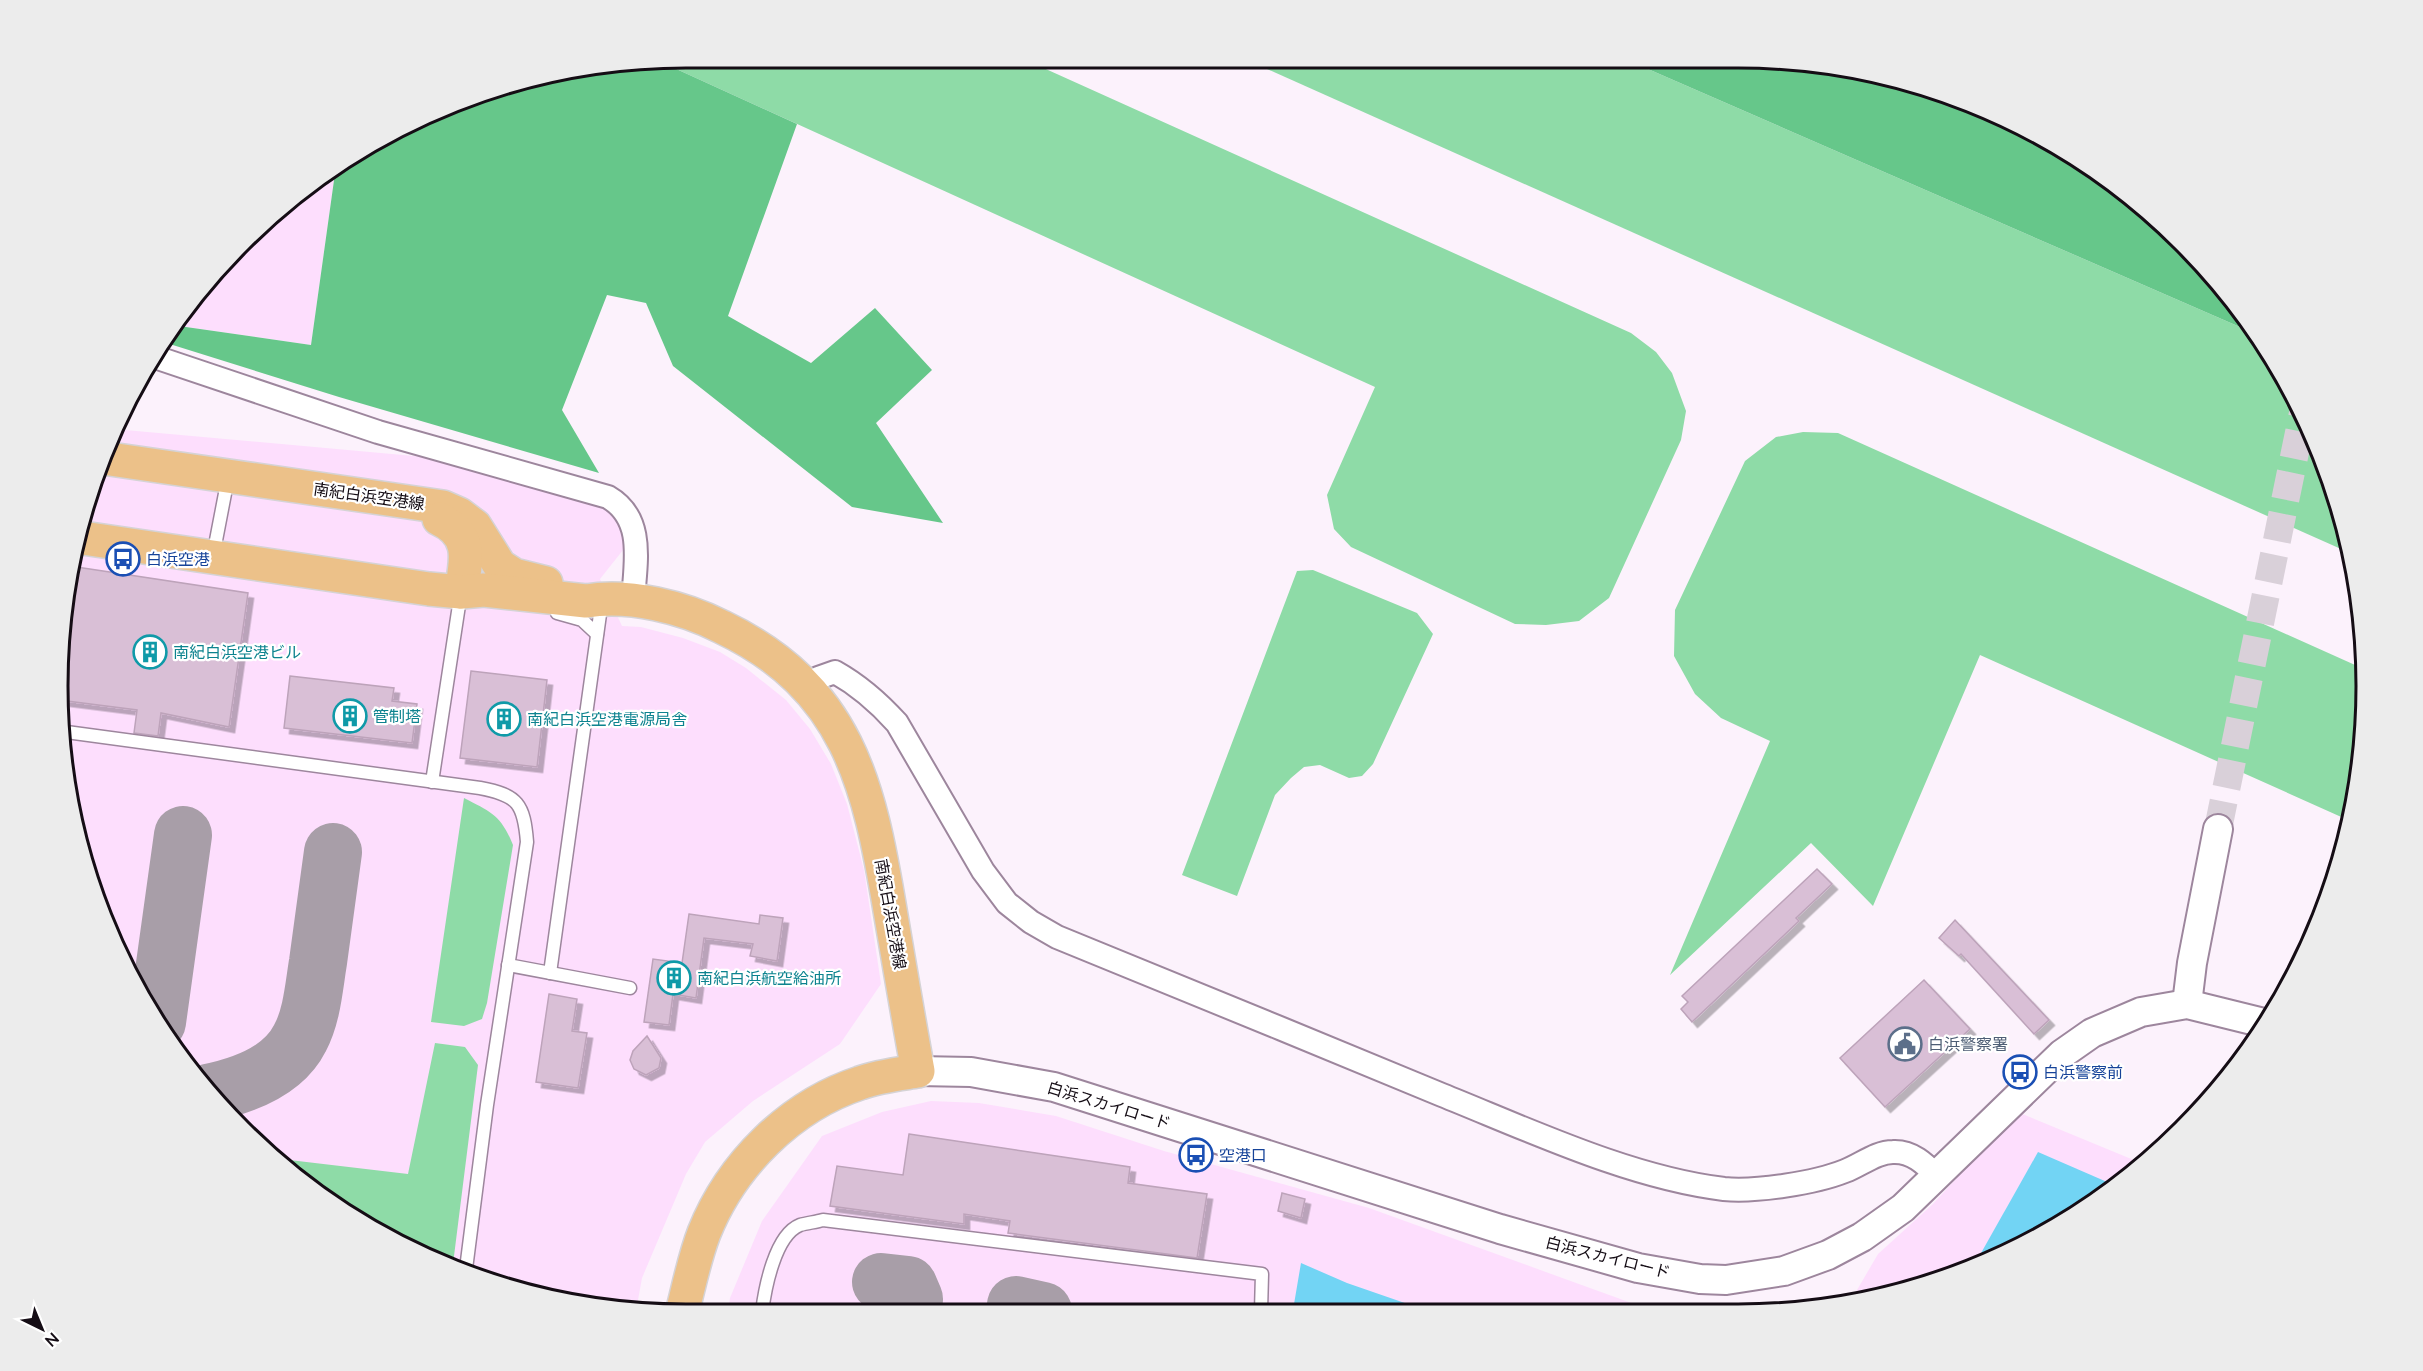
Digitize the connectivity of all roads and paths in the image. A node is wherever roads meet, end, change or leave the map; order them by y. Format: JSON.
{"nodes":[{"id":1,"x":161,"y":359,"type":"edge"},
{"id":2,"x":111,"y":459,"type":"edge"},
{"id":3,"x":229,"y":476,"type":"junction"},
{"id":4,"x":385,"y":497,"type":"junction"},
{"id":5,"x":86,"y":538,"type":"edge"},
{"id":6,"x":213,"y":557,"type":"junction"},
{"id":7,"x":461,"y":592,"type":"junction"},
{"id":8,"x":618,"y":600,"type":"junction"},
{"id":9,"x":524,"y":607,"type":"dead end"},
{"id":10,"x":547,"y":611,"type":"dead end"},
{"id":11,"x":597,"y":634,"type":"junction"},
{"id":12,"x":807,"y":688,"type":"junction"},
{"id":13,"x":70,"y":732,"type":"edge"},
{"id":14,"x":432,"y":782,"type":"junction"},
{"id":15,"x":2218,"y":829,"type":"tunnel mouth"},
{"id":16,"x":508,"y":965,"type":"junction"},
{"id":17,"x":550,"y":972,"type":"junction"},
{"id":18,"x":630,"y":988,"type":"dead end"},
{"id":19,"x":2187,"y":1004,"type":"junction"},
{"id":20,"x":2256,"y":1021,"type":"edge"},
{"id":21,"x":918,"y":1071,"type":"junction"},
{"id":22,"x":1937,"y":1176,"type":"junction"},
{"id":23,"x":467,"y":1263,"type":"edge"},
{"id":24,"x":694,"y":1264,"type":"junction"},
{"id":25,"x":684,"y":1304,"type":"edge"},
{"id":26,"x":689,"y":1304,"type":"edge"},
{"id":27,"x":763,"y":1304,"type":"edge"},
{"id":28,"x":1261,"y":1304,"type":"edge"}],
"edges":[{"from":1,"to":8,"type":"street"},
{"from":2,"to":3,"type":"main road","name":"南紀白浜空港線"},
{"from":3,"to":4,"type":"main road","name":"南紀白浜空港線"},
{"from":3,"to":6,"type":"lane"},
{"from":4,"to":7,"type":"main road"},
{"from":4,"to":8,"type":"main road","name":"南紀白浜空港線"},
{"from":5,"to":6,"type":"main road","name":"南紀白浜空港線"},
{"from":6,"to":7,"type":"main road","name":"南紀白浜空港線"},
{"from":7,"to":8,"type":"main road","name":"南紀白浜空港線"},
{"from":7,"to":9,"type":"lane"},
{"from":7,"to":14,"type":"lane"},
{"from":8,"to":11,"type":"lane"},
{"from":8,"to":12,"type":"main road","name":"南紀白浜空港線"},
{"from":10,"to":11,"type":"lane"},
{"from":11,"to":17,"type":"lane"},
{"from":12,"to":21,"type":"main road","name":"南紀白浜空港線"},
{"from":12,"to":22,"type":"street"},
{"from":13,"to":14,"type":"lane"},
{"from":14,"to":16,"type":"lane"},
{"from":15,"to":19,"type":"street"},
{"from":16,"to":17,"type":"lane"},
{"from":16,"to":23,"type":"lane"},
{"from":17,"to":18,"type":"lane"},
{"from":19,"to":20,"type":"street","name":"白浜スカイロード"},
{"from":19,"to":22,"type":"street","name":"白浜スカイロード"},
{"from":21,"to":22,"type":"street","name":"白浜スカイロード"},
{"from":21,"to":24,"type":"main road"},
{"from":24,"to":25,"type":"main road"},
{"from":24,"to":26,"type":"main road"},
{"from":27,"to":28,"type":"lane"}]}
